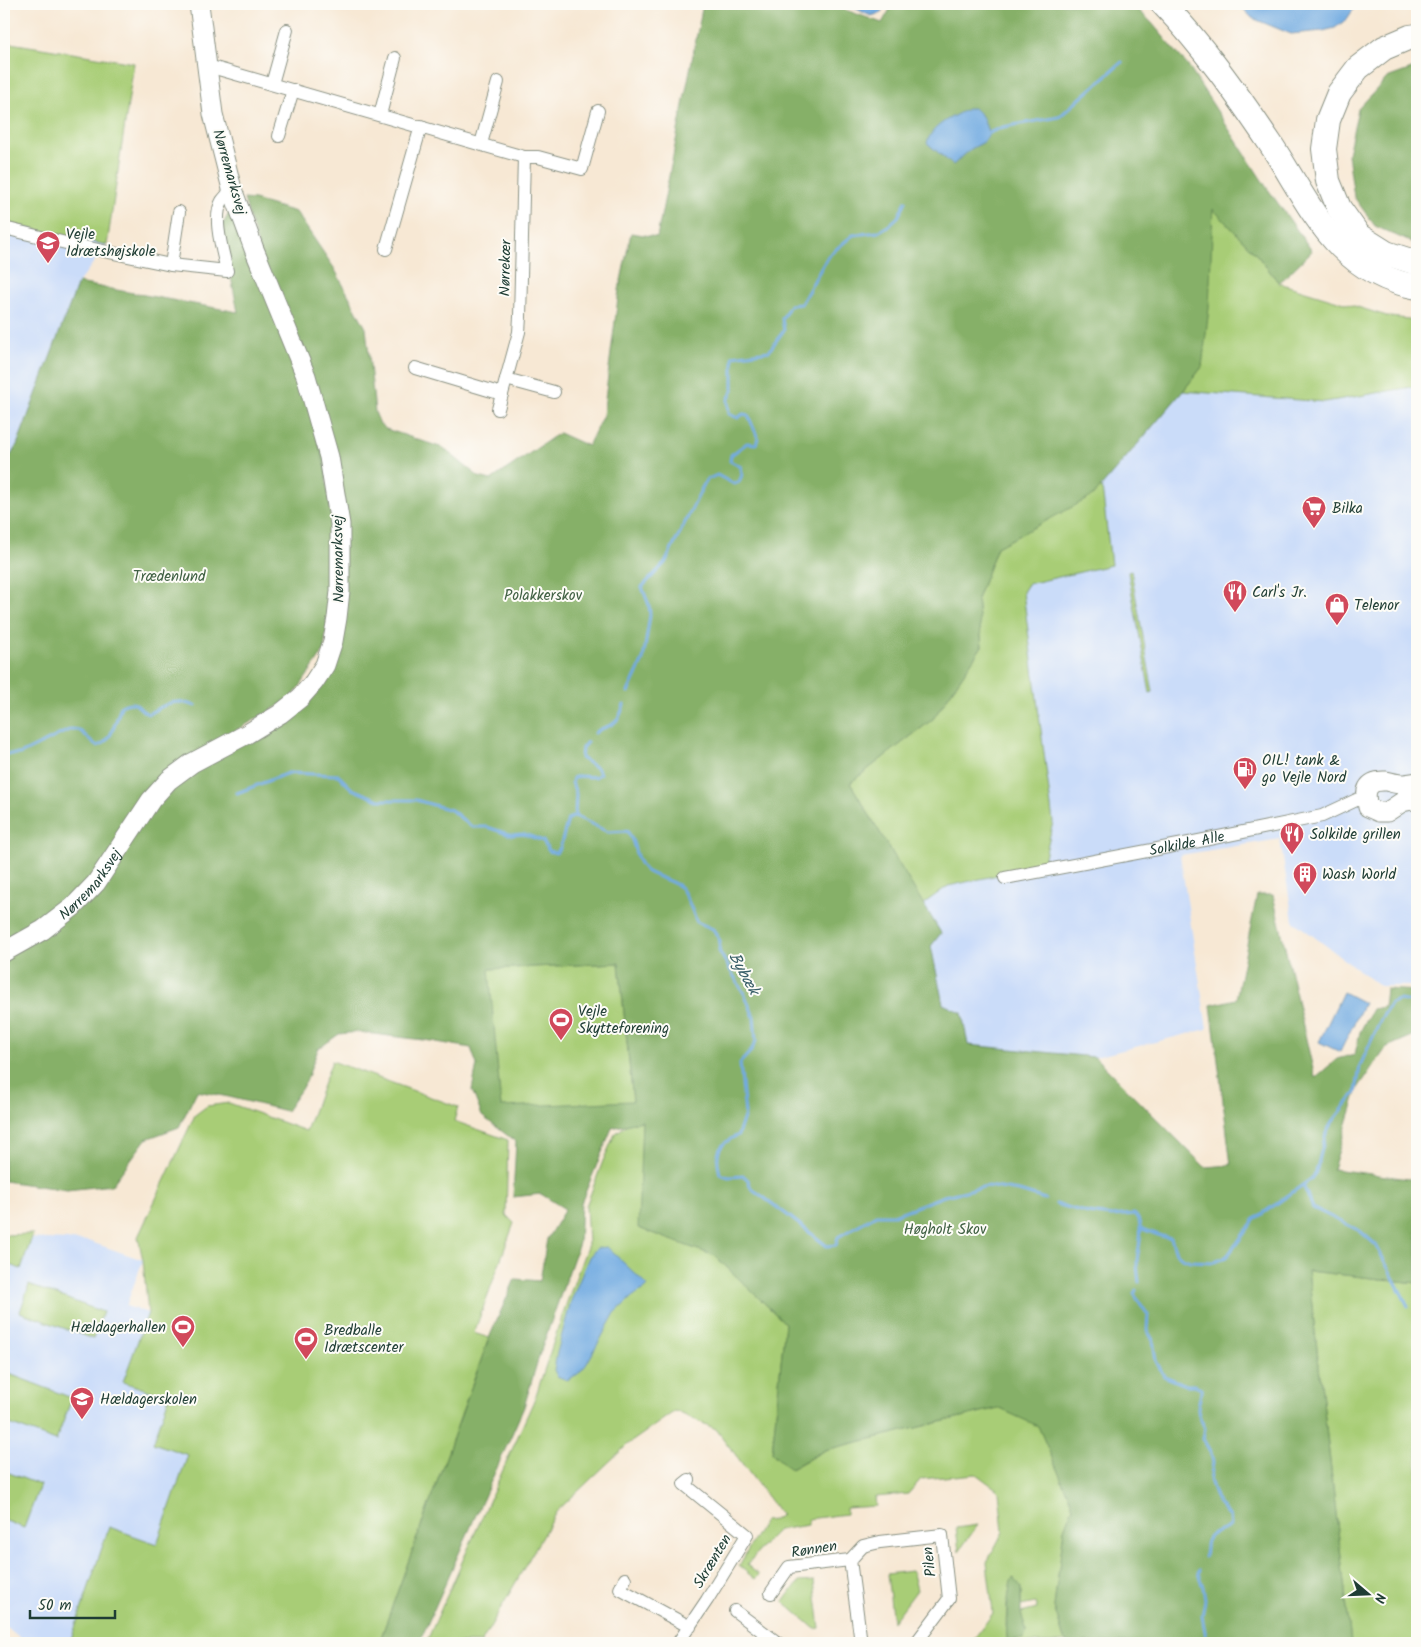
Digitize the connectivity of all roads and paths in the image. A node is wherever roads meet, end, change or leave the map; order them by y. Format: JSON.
{"nodes":[{"id":1,"x":199,"y":4,"type":"edge"},
{"id":2,"x":1163,"y":4,"type":"edge"},
{"id":3,"x":287,"y":30,"type":"dead end"},
{"id":4,"x":1417,"y":36,"type":"edge"},
{"id":5,"x":395,"y":58,"type":"dead end"},
{"id":6,"x":206,"y":68,"type":"junction"},
{"id":7,"x":498,"y":82,"type":"dead end"},
{"id":8,"x":272,"y":84,"type":"junction"},
{"id":9,"x":293,"y":90,"type":"junction"},
{"id":10,"x":598,"y":111,"type":"dead end"},
{"id":11,"x":380,"y":115,"type":"junction"},
{"id":12,"x":421,"y":126,"type":"junction"},
{"id":13,"x":279,"y":136,"type":"dead end"},
{"id":14,"x":481,"y":144,"type":"junction"},
{"id":15,"x":524,"y":157,"type":"junction"},
{"id":16,"x":232,"y":189,"type":"junction"},
{"id":17,"x":179,"y":212,"type":"dead end"},
{"id":18,"x":4,"y":228,"type":"edge"},
{"id":19,"x":386,"y":249,"type":"dead end"},
{"id":20,"x":1417,"y":263,"type":"edge"},
{"id":21,"x":171,"y":265,"type":"junction"},
{"id":22,"x":1417,"y":286,"type":"edge"},
{"id":23,"x":415,"y":368,"type":"dead end"},
{"id":24,"x":506,"y":379,"type":"junction"},
{"id":25,"x":554,"y":392,"type":"dead end"},
{"id":26,"x":502,"y":394,"type":"junction"},
{"id":27,"x":498,"y":409,"type":"dead end"},
{"id":28,"x":1417,"y":782,"type":"edge"},
{"id":29,"x":1417,"y":799,"type":"edge"},
{"id":30,"x":1366,"y":802,"type":"junction"},
{"id":31,"x":1005,"y":878,"type":"dead end"},
{"id":32,"x":4,"y":952,"type":"edge"},
{"id":33,"x":689,"y":1480,"type":"dead end"},
{"id":34,"x":850,"y":1560,"type":"junction"},
{"id":35,"x":625,"y":1579,"type":"dead end"},
{"id":36,"x":771,"y":1593,"type":"dead end"},
{"id":37,"x":735,"y":1611,"type":"dead end"},
{"id":38,"x":690,"y":1626,"type":"junction"},
{"id":39,"x":678,"y":1643,"type":"edge"},
{"id":40,"x":778,"y":1643,"type":"edge"},
{"id":41,"x":861,"y":1643,"type":"edge"},
{"id":42,"x":916,"y":1643,"type":"edge"}],
"edges":[{"from":1,"to":6,"type":"street","name":"Nørremarksvej"},
{"from":2,"to":22,"type":"highway"},
{"from":3,"to":8,"type":"street"},
{"from":4,"to":20,"type":"highway"},
{"from":5,"to":11,"type":"street"},
{"from":6,"to":8,"type":"street"},
{"from":6,"to":16,"type":"street","name":"Nørremarksvej"},
{"from":7,"to":14,"type":"street"},
{"from":8,"to":9,"type":"street"},
{"from":9,"to":11,"type":"street"},
{"from":9,"to":13,"type":"street"},
{"from":10,"to":15,"type":"street"},
{"from":11,"to":12,"type":"street"},
{"from":12,"to":14,"type":"street"},
{"from":12,"to":19,"type":"street"},
{"from":14,"to":15,"type":"street"},
{"from":15,"to":24,"type":"street","name":"Nørrekær"},
{"from":16,"to":21,"type":"street"},
{"from":16,"to":32,"type":"street","name":"Nørremarksvej"},
{"from":17,"to":21,"type":"street"},
{"from":18,"to":21,"type":"street"},
{"from":23,"to":26,"type":"street"},
{"from":24,"to":25,"type":"street"},
{"from":24,"to":26,"type":"street","name":"Nørrekær"},
{"from":26,"to":27,"type":"street","name":"Nørrekær"},
{"from":28,"to":30,"type":"street","name":"Solkilde Alle"},
{"from":29,"to":30,"type":"street"},
{"from":30,"to":31,"type":"street","name":"Solkilde Alle"},
{"from":33,"to":38,"type":"street","name":"Skrænten"},
{"from":34,"to":36,"type":"street","name":"Rønnen"},
{"from":34,"to":41,"type":"street","name":"Rønnen"},
{"from":34,"to":42,"type":"street","name":"Pilen"},
{"from":35,"to":38,"type":"street"},
{"from":37,"to":40,"type":"street"},
{"from":38,"to":39,"type":"street","name":"Skrænten"}]}
